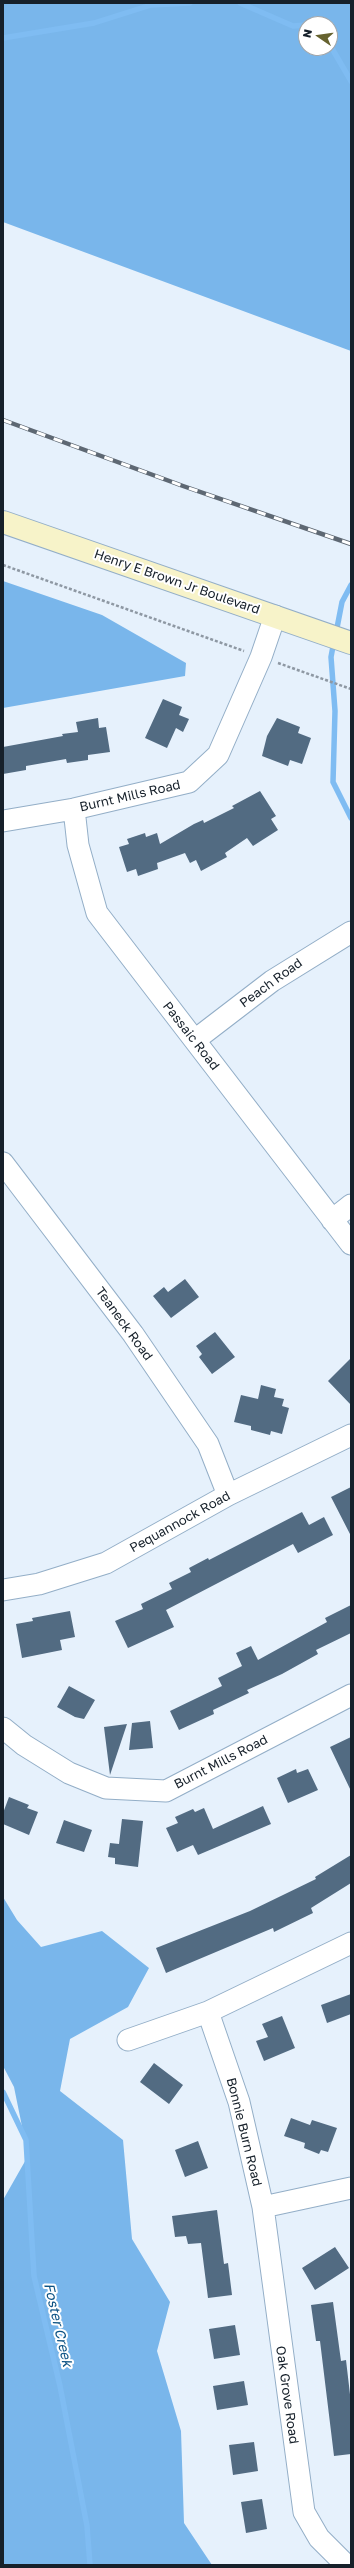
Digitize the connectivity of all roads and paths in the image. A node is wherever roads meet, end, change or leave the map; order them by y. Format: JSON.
{"nodes":[{"id":1,"x":3,"y":522,"type":"edge"},
{"id":2,"x":3,"y":565,"type":"edge"},
{"id":3,"x":275,"y":616,"type":"junction"},
{"id":4,"x":351,"y":643,"type":"edge"},
{"id":5,"x":261,"y":657,"type":"junction"},
{"id":6,"x":351,"y":689,"type":"edge"},
{"id":7,"x":74,"y":809,"type":"junction"},
{"id":8,"x":3,"y":821,"type":"edge"},
{"id":9,"x":351,"y":932,"type":"edge"},
{"id":10,"x":195,"y":1040,"type":"junction"},
{"id":11,"x":3,"y":1163,"type":"edge"},
{"id":12,"x":351,"y":1205,"type":"edge"},
{"id":13,"x":332,"y":1220,"type":"junction"},
{"id":14,"x":351,"y":1244,"type":"edge"},
{"id":15,"x":351,"y":1435,"type":"edge"},
{"id":16,"x":228,"y":1495,"type":"junction"},
{"id":17,"x":3,"y":1590,"type":"edge"},
{"id":18,"x":351,"y":1695,"type":"edge"},
{"id":19,"x":3,"y":1728,"type":"edge"},
{"id":20,"x":351,"y":1943,"type":"edge"},
{"id":21,"x":208,"y":2012,"type":"junction"},
{"id":22,"x":128,"y":2040,"type":"dead end"},
{"id":23,"x":351,"y":2188,"type":"edge"},
{"id":24,"x":263,"y":2208,"type":"junction"},
{"id":25,"x":350,"y":2565,"type":"edge"}],
"edges":[{"from":1,"to":3,"type":"main road","name":"Henry E Brown Jr Boulevard"},
{"from":2,"to":5,"type":"path"},
{"from":3,"to":4,"type":"main road","name":"Henry E Brown Jr Boulevard"},
{"from":3,"to":5,"type":"street","name":"Burnt Mills Road"},
{"from":5,"to":6,"type":"path"},
{"from":5,"to":7,"type":"street","name":"Burnt Mills Road"},
{"from":7,"to":8,"type":"street","name":"Burnt Mills Road"},
{"from":7,"to":10,"type":"street","name":"Passaic Road"},
{"from":9,"to":10,"type":"street","name":"Peach Road"},
{"from":10,"to":13,"type":"street","name":"Passaic Road"},
{"from":11,"to":16,"type":"street","name":"Teaneck Road"},
{"from":12,"to":13,"type":"street"},
{"from":13,"to":14,"type":"street","name":"Passaic Road"},
{"from":15,"to":16,"type":"street","name":"Pequannock Road"},
{"from":16,"to":17,"type":"street","name":"Pequannock Road"},
{"from":18,"to":19,"type":"street","name":"Burnt Mills Road"},
{"from":20,"to":21,"type":"street"},
{"from":21,"to":22,"type":"street"},
{"from":21,"to":24,"type":"street","name":"Bonnie Burn Road"},
{"from":23,"to":24,"type":"street"},
{"from":24,"to":25,"type":"street","name":"Oak Grove Road"}]}
